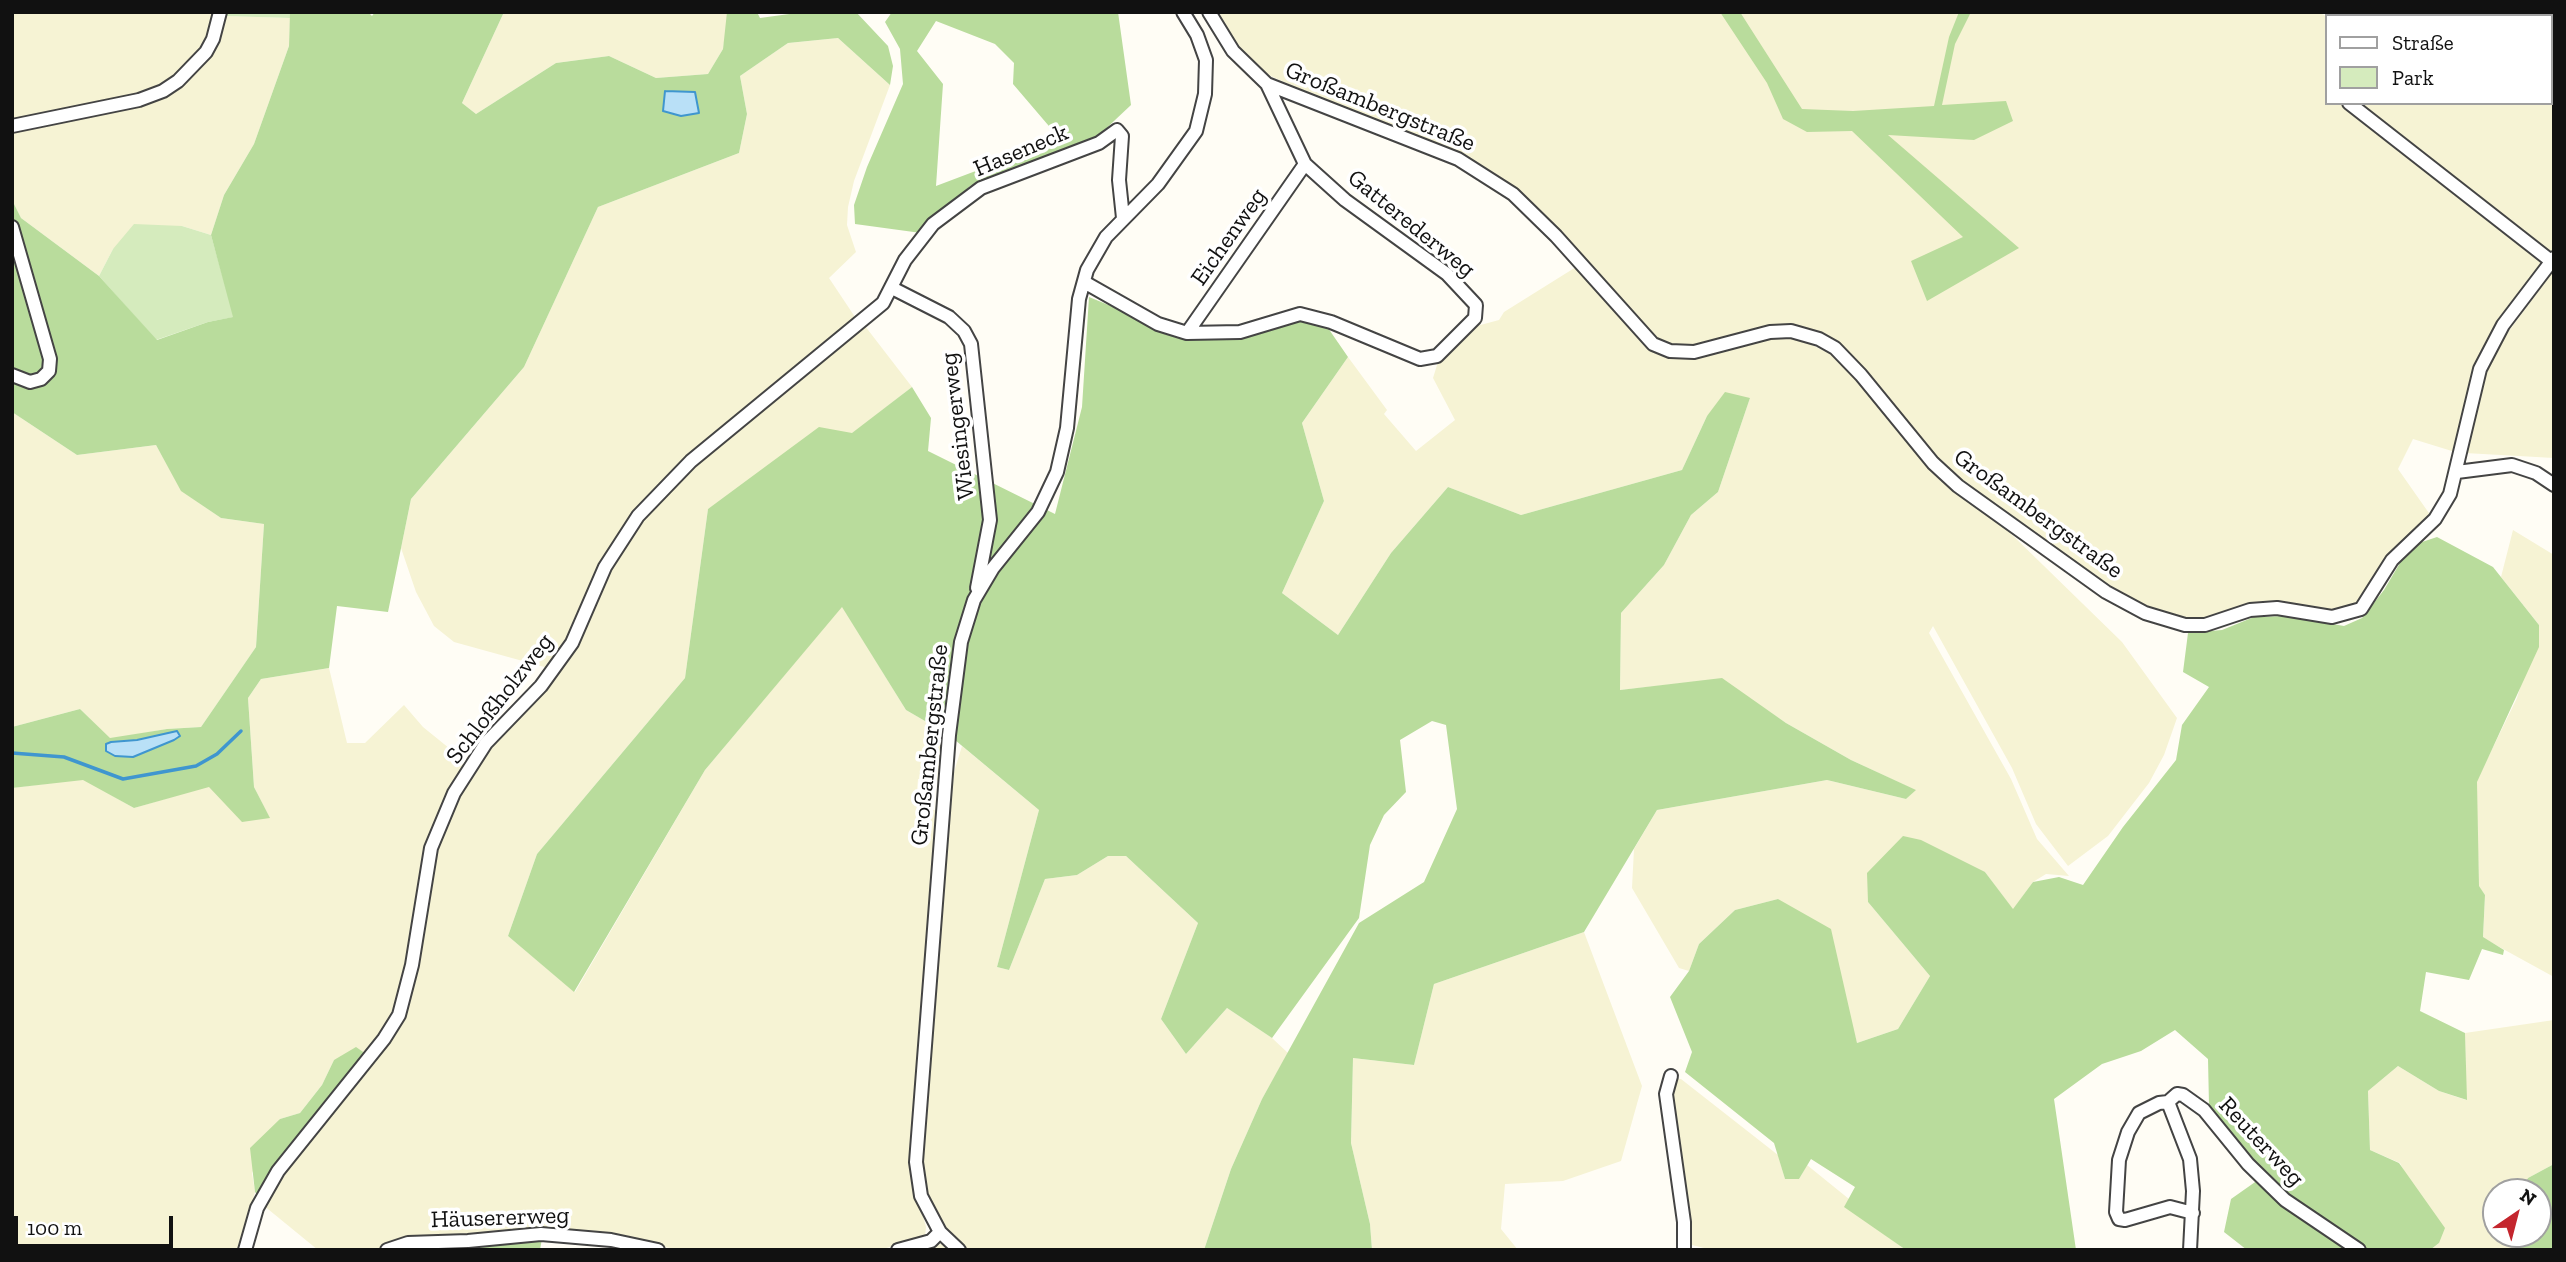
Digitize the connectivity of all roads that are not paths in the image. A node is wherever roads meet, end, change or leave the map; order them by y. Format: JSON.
{"nodes":[{"id":1,"x":220,"y":12,"type":"edge"},
{"id":2,"x":1183,"y":12,"type":"edge"},
{"id":3,"x":1209,"y":12,"type":"edge"},
{"id":4,"x":1267,"y":84,"type":"junction"},
{"id":5,"x":2352,"y":105,"type":"edge"},
{"id":6,"x":12,"y":127,"type":"edge"},
{"id":7,"x":1305,"y":164,"type":"junction"},
{"id":8,"x":1123,"y":218,"type":"junction"},
{"id":9,"x":12,"y":227,"type":"edge"},
{"id":10,"x":2553,"y":260,"type":"edge"},
{"id":11,"x":1084,"y":282,"type":"junction"},
{"id":12,"x":892,"y":288,"type":"junction"},
{"id":13,"x":1188,"y":333,"type":"junction"},
{"id":14,"x":12,"y":375,"type":"edge"},
{"id":15,"x":2457,"y":472,"type":"junction"},
{"id":16,"x":2554,"y":485,"type":"edge"},
{"id":17,"x":974,"y":600,"type":"junction"},
{"id":18,"x":1671,"y":1076,"type":"dead end"},
{"id":19,"x":2168,"y":1102,"type":"junction"},
{"id":20,"x":2193,"y":1213,"type":"junction"},
{"id":21,"x":940,"y":1232,"type":"junction"},
{"id":22,"x":245,"y":1250,"type":"edge"},
{"id":23,"x":387,"y":1250,"type":"edge"},
{"id":24,"x":657,"y":1250,"type":"edge"},
{"id":25,"x":898,"y":1250,"type":"edge"},
{"id":26,"x":959,"y":1250,"type":"edge"},
{"id":27,"x":1684,"y":1250,"type":"edge"},
{"id":28,"x":2190,"y":1250,"type":"edge"},
{"id":29,"x":2359,"y":1250,"type":"edge"}],
"edges":[{"from":1,"to":6,"type":"street"},
{"from":2,"to":8,"type":"street","name":"Großambergstraße"},
{"from":3,"to":4,"type":"street","name":"Großambergstraße"},
{"from":4,"to":7,"type":"street","name":"Gatterederweg"},
{"from":4,"to":15,"type":"street","name":"Großambergstraße"},
{"from":5,"to":10,"type":"street","name":"Großambergstraße"},
{"from":7,"to":13,"type":"street","name":"Eichenweg"},
{"from":7,"to":13,"type":"street","name":"Gatterederweg"},
{"from":8,"to":11,"type":"street","name":"Großambergstraße"},
{"from":8,"to":12,"type":"street","name":"Haseneck"},
{"from":9,"to":14,"type":"street"},
{"from":10,"to":15,"type":"street","name":"Großambergstraße"},
{"from":11,"to":13,"type":"street","name":"Gatterederweg"},
{"from":11,"to":17,"type":"street","name":"Großambergstraße"},
{"from":12,"to":17,"type":"street","name":"Wiesingerweg"},
{"from":12,"to":22,"type":"street","name":"Schloßholzweg"},
{"from":15,"to":16,"type":"street"},
{"from":17,"to":21,"type":"street","name":"Großambergstraße"},
{"from":18,"to":27,"type":"street"},
{"from":19,"to":20,"type":"street"},
{"from":19,"to":20,"type":"street"},
{"from":19,"to":29,"type":"street","name":"Reuterweg"},
{"from":20,"to":28,"type":"street"},
{"from":21,"to":25,"type":"street"},
{"from":21,"to":26,"type":"street","name":"Großambergstraße"},
{"from":23,"to":24,"type":"street","name":"Häusererweg"}]}
